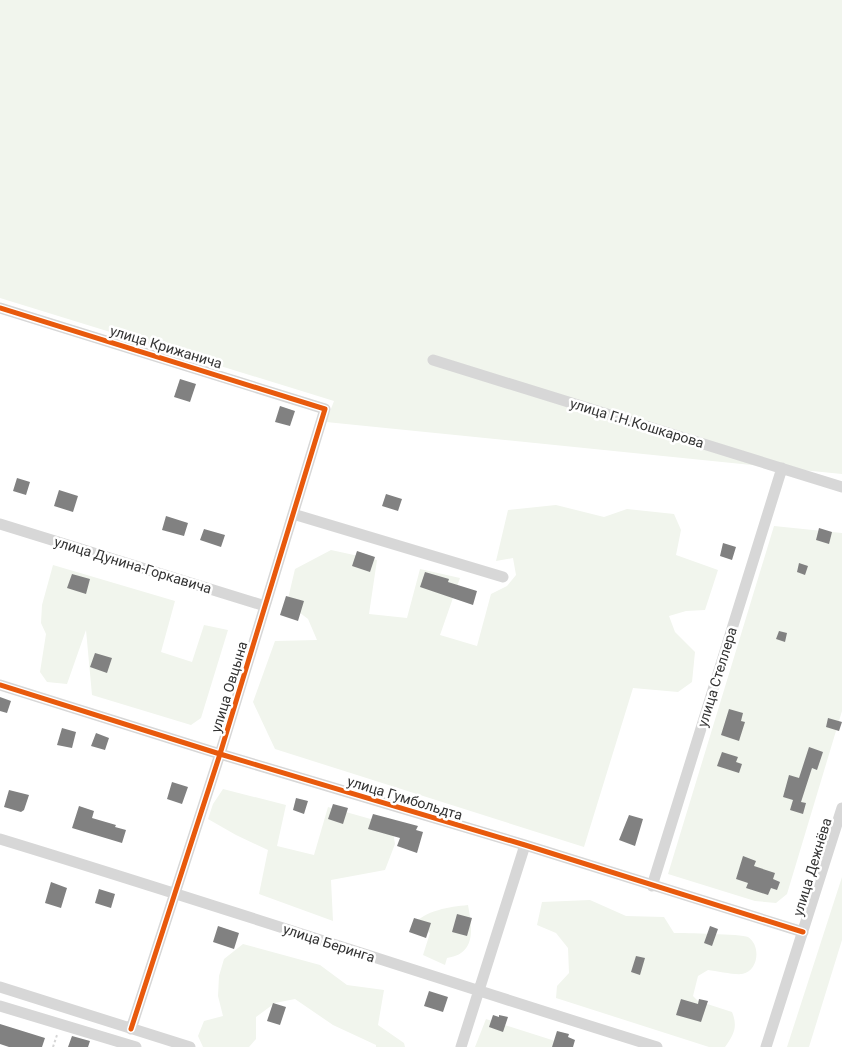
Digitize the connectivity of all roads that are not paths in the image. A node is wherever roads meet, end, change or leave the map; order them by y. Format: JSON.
{"nodes":[{"id":1,"x":0,"y":308,"type":"edge"},
{"id":2,"x":433,"y":360,"type":"dead end"},
{"id":3,"x":325,"y":408,"type":"joint"},
{"id":4,"x":782,"y":468,"type":"junction"},
{"id":5,"x":842,"y":486,"type":"edge"},
{"id":6,"x":293,"y":514,"type":"junction"},
{"id":7,"x":0,"y":524,"type":"edge"},
{"id":8,"x":503,"y":577,"type":"dead end"},
{"id":9,"x":265,"y":606,"type":"junction"},
{"id":10,"x":0,"y":685,"type":"edge"},
{"id":11,"x":220,"y":754,"type":"junction"},
{"id":12,"x":842,"y":808,"type":"edge"},
{"id":13,"x":0,"y":838,"type":"edge"},
{"id":14,"x":525,"y":845,"type":"junction"},
{"id":15,"x":652,"y":886,"type":"junction"},
{"id":16,"x":175,"y":892,"type":"junction"},
{"id":17,"x":803,"y":932,"type":"junction"},
{"id":18,"x":0,"y":987,"type":"edge"},
{"id":19,"x":479,"y":992,"type":"junction"},
{"id":20,"x":0,"y":1006,"type":"edge"},
{"id":21,"x":132,"y":1028,"type":"junction"},
{"id":22,"x":107,"y":1042,"type":"edge"},
{"id":23,"x":136,"y":1047,"type":"edge"},
{"id":24,"x":190,"y":1047,"type":"edge"},
{"id":25,"x":461,"y":1047,"type":"edge"},
{"id":26,"x":657,"y":1047,"type":"edge"},
{"id":27,"x":766,"y":1047,"type":"edge"}],
"edges":[{"from":1,"to":3,"type":"street","name":"улица Крижанича"},
{"from":2,"to":4,"type":"street","name":"улица Г.Н.Кошкарова"},
{"from":3,"to":6,"type":"street","name":"улица Овцына"},
{"from":4,"to":5,"type":"street","name":"улица Г.Н.Кошкарова"},
{"from":4,"to":15,"type":"street","name":"улица Стеллера"},
{"from":6,"to":8,"type":"street"},
{"from":6,"to":9,"type":"street","name":"улица Овцына"},
{"from":7,"to":9,"type":"street","name":"улица Дунина-Горкавича"},
{"from":9,"to":11,"type":"street","name":"улица Овцына"},
{"from":10,"to":11,"type":"street","name":"улица Гумбольдта"},
{"from":11,"to":14,"type":"street","name":"улица Гумбольдта"},
{"from":11,"to":16,"type":"street","name":"улица Овцына"},
{"from":12,"to":17,"type":"street","name":"улица Дежнёва"},
{"from":13,"to":16,"type":"street","name":"улица Беринга"},
{"from":14,"to":15,"type":"street","name":"улица Гумбольдта"},
{"from":14,"to":19,"type":"street"},
{"from":15,"to":17,"type":"street","name":"улица Гумбольдта"},
{"from":16,"to":19,"type":"street","name":"улица Беринга"},
{"from":16,"to":21,"type":"street","name":"улица Овцына"},
{"from":17,"to":27,"type":"street","name":"улица Дежнёва"},
{"from":18,"to":21,"type":"street"},
{"from":19,"to":25,"type":"street"},
{"from":19,"to":26,"type":"street","name":"улица Беринга"},
{"from":20,"to":22,"type":"street"},
{"from":21,"to":24,"type":"street"},
{"from":22,"to":23,"type":"street"}]}
